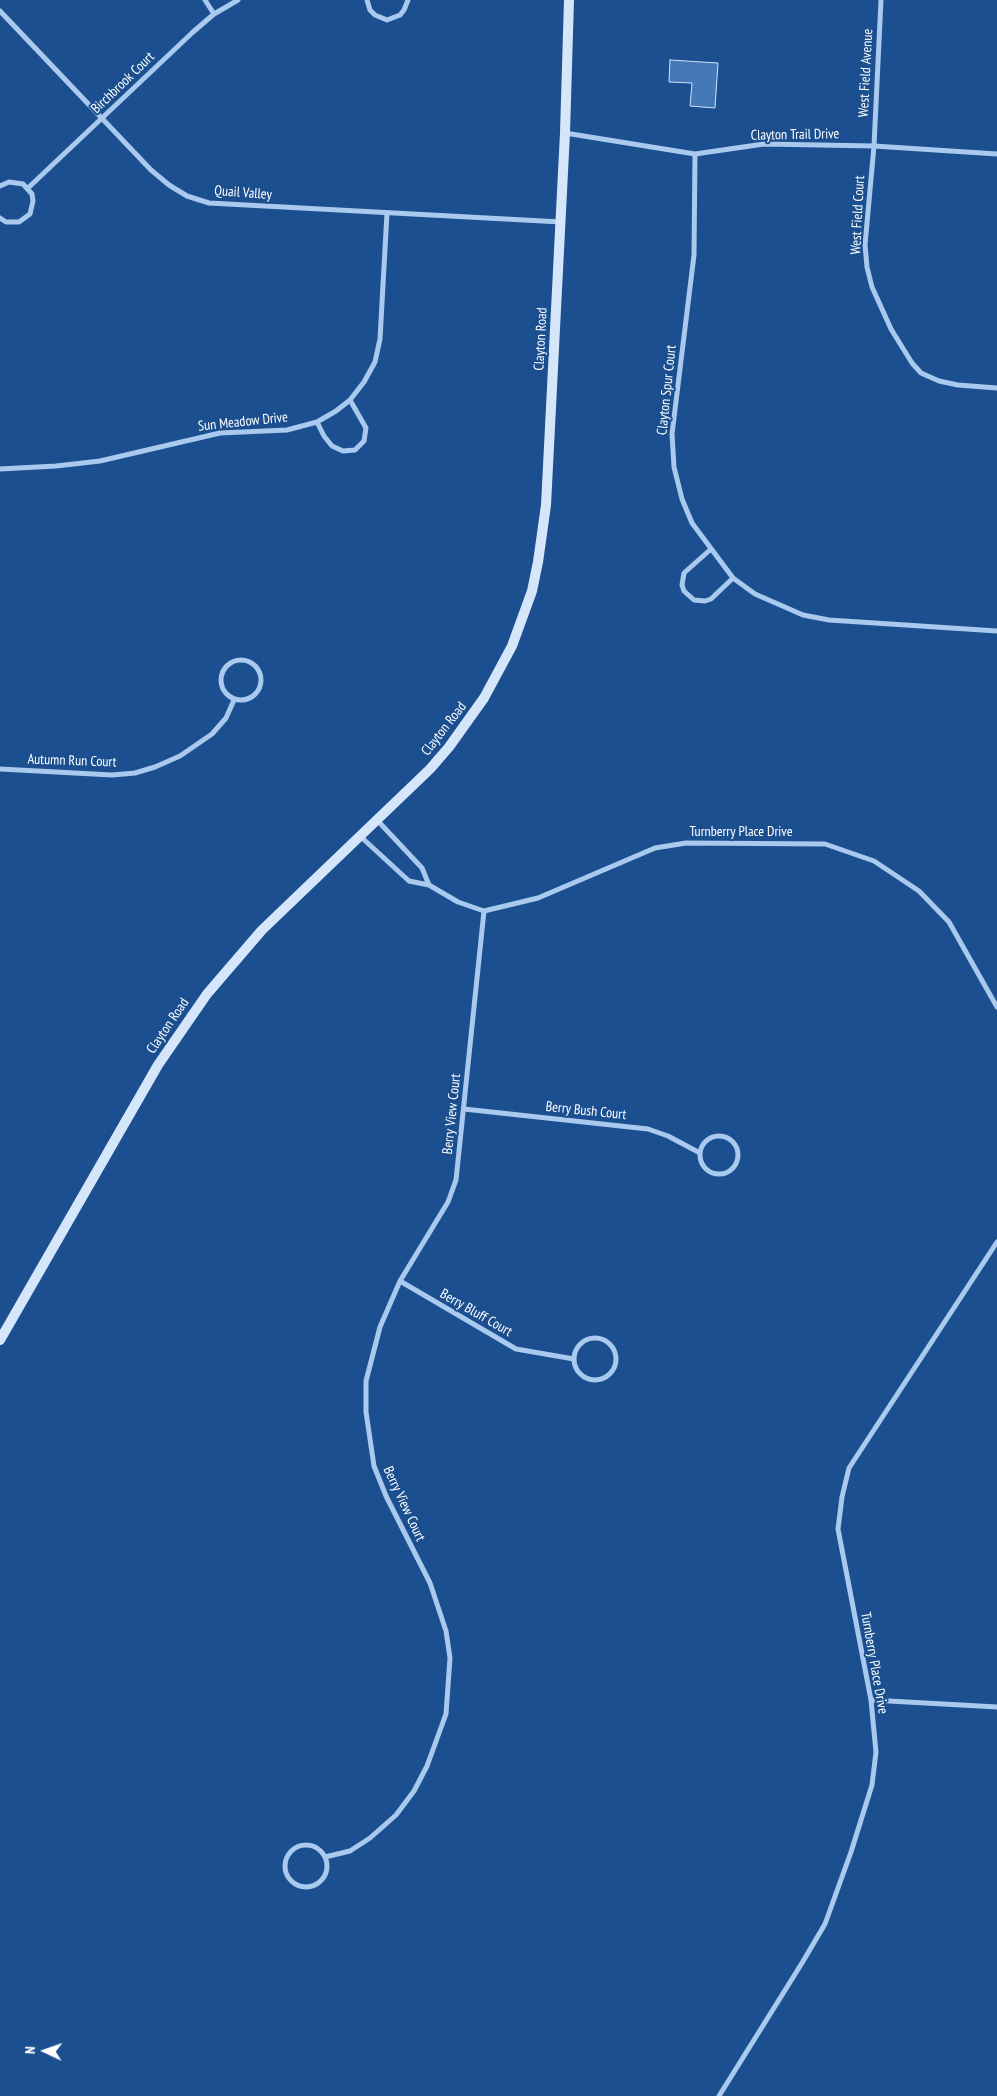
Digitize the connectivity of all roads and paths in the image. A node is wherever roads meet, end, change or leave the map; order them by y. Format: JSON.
{"nodes":[{"id":1,"x":205,"y":0,"type":"edge"},
{"id":2,"x":238,"y":0,"type":"edge"},
{"id":3,"x":367,"y":0,"type":"edge"},
{"id":4,"x":408,"y":0,"type":"edge"},
{"id":5,"x":569,"y":0,"type":"edge"},
{"id":6,"x":882,"y":0,"type":"edge"},
{"id":7,"x":0,"y":11,"type":"edge"},
{"id":8,"x":214,"y":14,"type":"junction"},
{"id":9,"x":102,"y":119,"type":"junction"},
{"id":10,"x":565,"y":133,"type":"junction"},
{"id":11,"x":874,"y":146,"type":"junction"},
{"id":12,"x":695,"y":154,"type":"junction"},
{"id":13,"x":997,"y":154,"type":"edge"},
{"id":14,"x":0,"y":186,"type":"edge"},
{"id":15,"x":28,"y":188,"type":"junction"},
{"id":16,"x":387,"y":213,"type":"junction"},
{"id":17,"x":0,"y":218,"type":"edge"},
{"id":18,"x":561,"y":222,"type":"junction"},
{"id":19,"x":997,"y":388,"type":"edge"},
{"id":20,"x":350,"y":400,"type":"junction"},
{"id":21,"x":317,"y":422,"type":"junction"},
{"id":22,"x":0,"y":469,"type":"edge"},
{"id":23,"x":711,"y":549,"type":"junction"},
{"id":24,"x":733,"y":578,"type":"junction"},
{"id":25,"x":997,"y":631,"type":"edge"},
{"id":26,"x":234,"y":700,"type":"junction"},
{"id":27,"x":0,"y":769,"type":"edge"},
{"id":28,"x":377,"y":820,"type":"junction"},
{"id":29,"x":360,"y":836,"type":"junction"},
{"id":30,"x":429,"y":885,"type":"junction"},
{"id":31,"x":484,"y":911,"type":"junction"},
{"id":32,"x":997,"y":1007,"type":"edge"},
{"id":33,"x":464,"y":1108,"type":"junction"},
{"id":34,"x":700,"y":1153,"type":"junction"},
{"id":35,"x":997,"y":1242,"type":"edge"},
{"id":36,"x":400,"y":1281,"type":"junction"},
{"id":37,"x":0,"y":1340,"type":"edge"},
{"id":38,"x":574,"y":1359,"type":"junction"},
{"id":39,"x":871,"y":1700,"type":"junction"},
{"id":40,"x":997,"y":1707,"type":"edge"},
{"id":41,"x":325,"y":1857,"type":"junction"},
{"id":42,"x":719,"y":2096,"type":"edge"}],
"edges":[{"from":1,"to":8,"type":"street"},
{"from":2,"to":8,"type":"street","name":"Birchbrook Court"},
{"from":3,"to":4,"type":"street"},
{"from":5,"to":10,"type":"main road","name":"Clayton Road"},
{"from":6,"to":11,"type":"street","name":"West Field Avenue"},
{"from":7,"to":9,"type":"street","name":"Quail Valley"},
{"from":8,"to":9,"type":"street","name":"Birchbrook Court"},
{"from":9,"to":15,"type":"street","name":"Birchbrook Court"},
{"from":9,"to":16,"type":"street","name":"Quail Valley"},
{"from":10,"to":12,"type":"street","name":"Clayton Trail Drive"},
{"from":10,"to":18,"type":"main road","name":"Clayton Road"},
{"from":11,"to":12,"type":"street","name":"Clayton Trail Drive"},
{"from":11,"to":13,"type":"street","name":"Clayton Trail Drive"},
{"from":11,"to":19,"type":"street","name":"West Field Court"},
{"from":12,"to":23,"type":"street","name":"Clayton Spur Court"},
{"from":14,"to":15,"type":"street"},
{"from":15,"to":17,"type":"street"},
{"from":16,"to":18,"type":"street","name":"Quail Valley"},
{"from":16,"to":20,"type":"street","name":"Sun Meadow Drive"},
{"from":18,"to":28,"type":"main road","name":"Clayton Road"},
{"from":20,"to":21,"type":"street","name":"Sun Meadow Drive"},
{"from":20,"to":21,"type":"street"},
{"from":21,"to":22,"type":"street","name":"Sun Meadow Drive"},
{"from":23,"to":24,"type":"street","name":"Clayton Spur Court"},
{"from":23,"to":24,"type":"street"},
{"from":24,"to":25,"type":"street","name":"Clayton Spur Court"},
{"from":26,"to":26,"type":"street"},
{"from":26,"to":27,"type":"street","name":"Autumn Run Court"},
{"from":28,"to":29,"type":"main road","name":"Clayton Road"},
{"from":28,"to":30,"type":"street"},
{"from":29,"to":30,"type":"street"},
{"from":29,"to":37,"type":"main road","name":"Clayton Road"},
{"from":30,"to":31,"type":"street"},
{"from":31,"to":32,"type":"street","name":"Turnberry Place Drive"},
{"from":31,"to":33,"type":"street","name":"Berry View Court"},
{"from":33,"to":34,"type":"street","name":"Berry Bush Court"},
{"from":33,"to":36,"type":"street","name":"Berry View Court"},
{"from":34,"to":34,"type":"street"},
{"from":35,"to":39,"type":"street","name":"Turnberry Place Drive"},
{"from":36,"to":38,"type":"street","name":"Berry Bluff Court"},
{"from":36,"to":41,"type":"street","name":"Berry View Court"},
{"from":38,"to":38,"type":"street"},
{"from":39,"to":40,"type":"street"},
{"from":39,"to":42,"type":"street","name":"Turnberry Place Drive"},
{"from":41,"to":41,"type":"street"}]}
